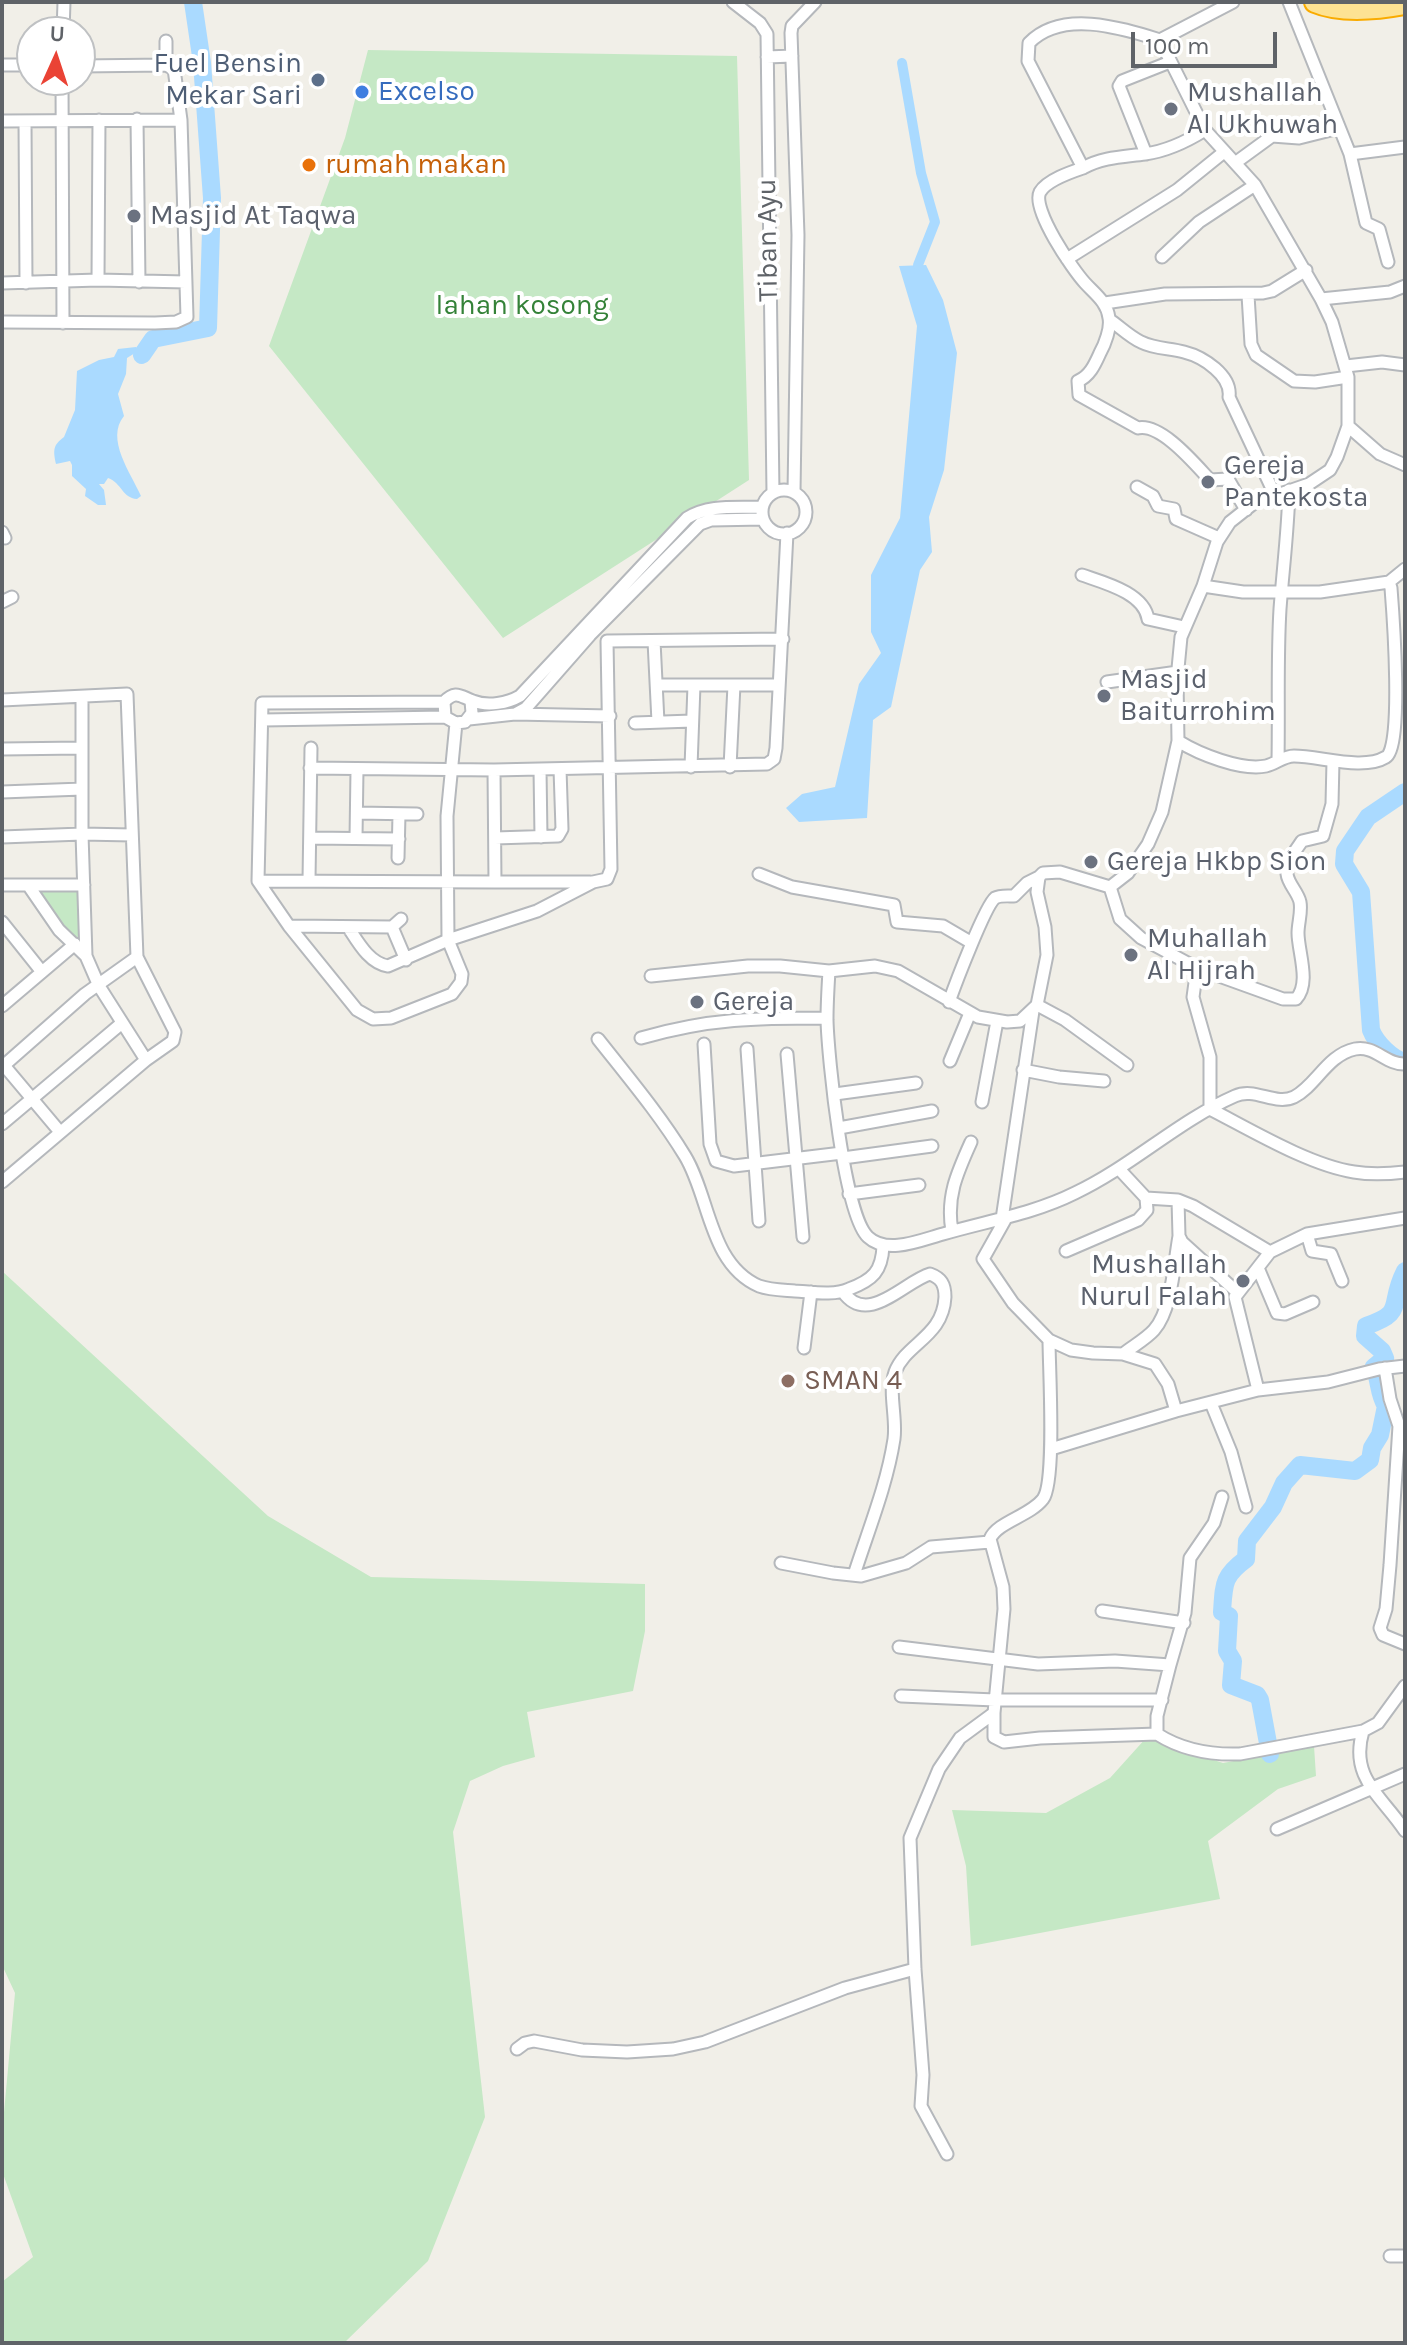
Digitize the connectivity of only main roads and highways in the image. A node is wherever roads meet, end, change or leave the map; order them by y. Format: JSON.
{"nodes":[{"id":1,"x":1315,"y":2,"type":"edge"},
{"id":2,"x":1405,"y":4,"type":"edge"}],
"edges":[{"from":1,"to":2,"type":"highway"}]}
